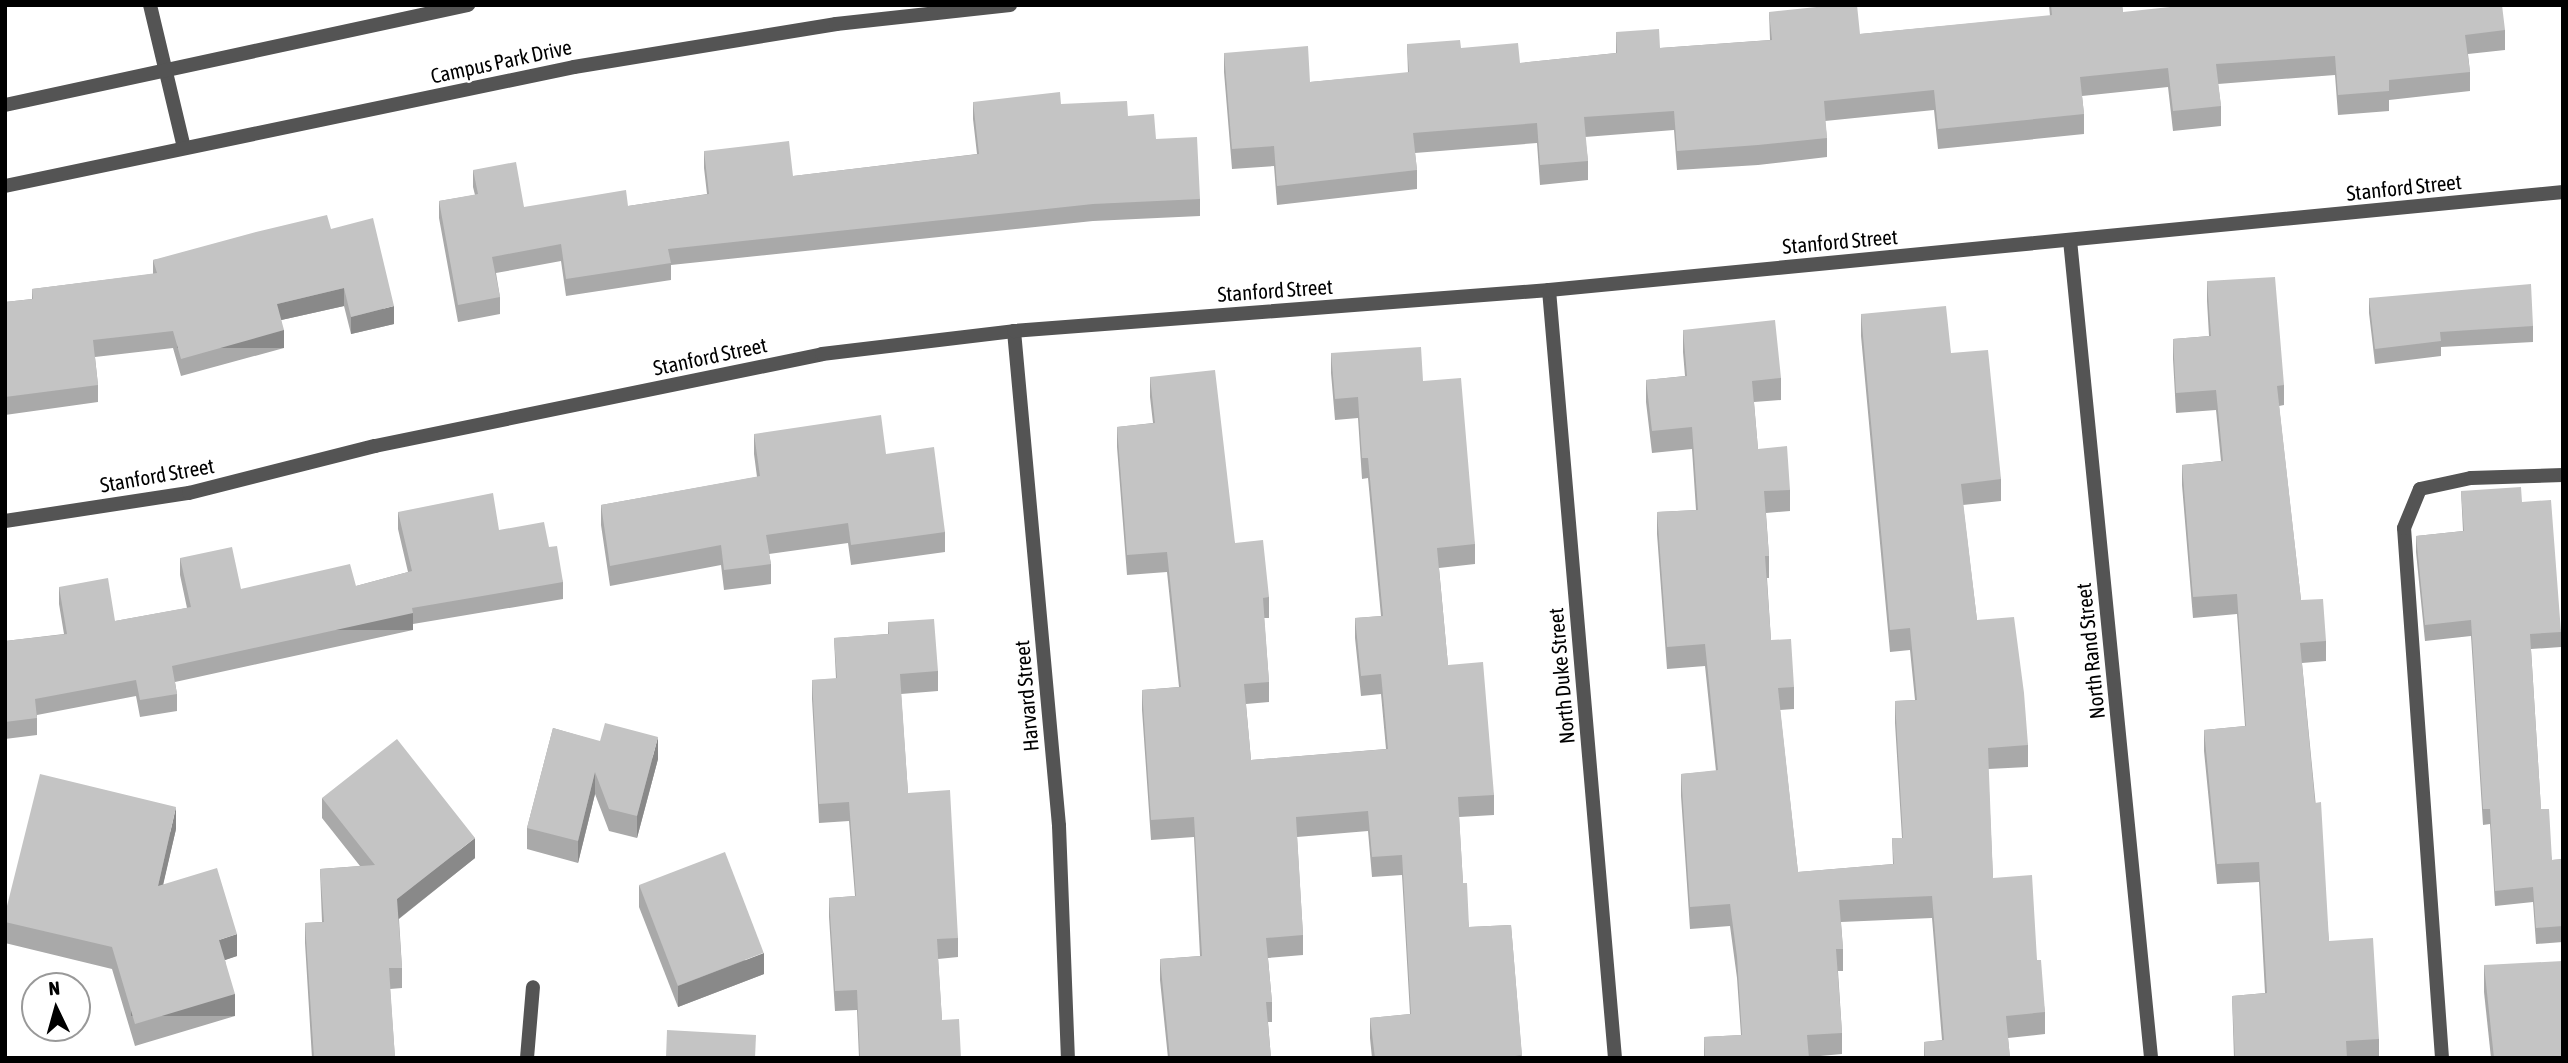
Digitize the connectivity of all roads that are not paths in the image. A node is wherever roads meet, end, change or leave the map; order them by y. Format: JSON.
{"nodes":[{"id":1,"x":150,"y":5,"type":"edge"},
{"id":2,"x":468,"y":5,"type":"edge"},
{"id":3,"x":1010,"y":5,"type":"edge"},
{"id":4,"x":166,"y":71,"type":"junction"},
{"id":5,"x":5,"y":105,"type":"edge"},
{"id":6,"x":184,"y":148,"type":"junction"},
{"id":7,"x":5,"y":186,"type":"edge"},
{"id":8,"x":2563,"y":192,"type":"edge"},
{"id":9,"x":2070,"y":240,"type":"junction"},
{"id":10,"x":1549,"y":290,"type":"junction"},
{"id":11,"x":1014,"y":331,"type":"junction"},
{"id":12,"x":2563,"y":475,"type":"edge"},
{"id":13,"x":5,"y":521,"type":"edge"},
{"id":14,"x":533,"y":987,"type":"dead end"},
{"id":15,"x":527,"y":1058,"type":"edge"},
{"id":16,"x":1068,"y":1058,"type":"edge"},
{"id":17,"x":1615,"y":1058,"type":"edge"},
{"id":18,"x":2151,"y":1058,"type":"edge"},
{"id":19,"x":2442,"y":1058,"type":"edge"}],
"edges":[{"from":1,"to":4,"type":"street"},
{"from":2,"to":4,"type":"street"},
{"from":3,"to":6,"type":"street","name":"Campus Park Drive"},
{"from":4,"to":5,"type":"street"},
{"from":4,"to":6,"type":"street"},
{"from":6,"to":7,"type":"street","name":"Campus Park Drive"},
{"from":8,"to":9,"type":"street","name":"Stanford Street"},
{"from":9,"to":10,"type":"street","name":"Stanford Street"},
{"from":9,"to":18,"type":"street","name":"North Rand Street"},
{"from":10,"to":11,"type":"street","name":"Stanford Street"},
{"from":10,"to":17,"type":"street","name":"North Duke Street"},
{"from":11,"to":13,"type":"street","name":"Stanford Street"},
{"from":11,"to":16,"type":"street","name":"Harvard Street"},
{"from":12,"to":19,"type":"street"},
{"from":14,"to":15,"type":"street"}]}
